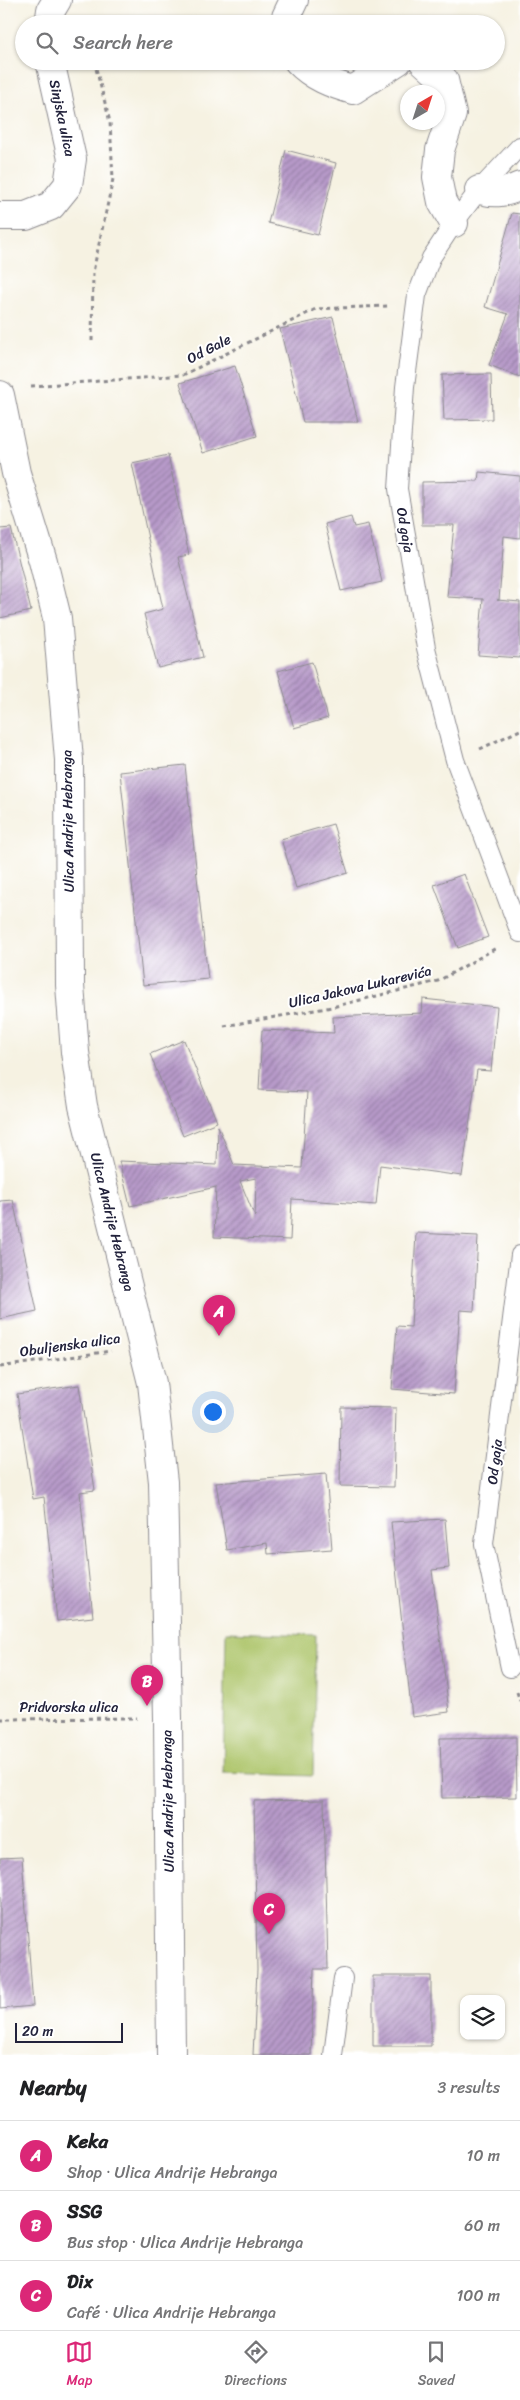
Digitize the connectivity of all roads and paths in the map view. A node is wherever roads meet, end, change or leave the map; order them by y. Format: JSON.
{"nodes":[{"id":1,"x":57,"y":0,"type":"edge"},
{"id":2,"x":294,"y":0,"type":"edge"},
{"id":3,"x":50,"y":15,"type":"edge"},
{"id":4,"x":287,"y":15,"type":"edge"},
{"id":5,"x":52,"y":70,"type":"edge"},
{"id":6,"x":96,"y":70,"type":"edge"},
{"id":7,"x":307,"y":70,"type":"edge"},
{"id":8,"x":384,"y":70,"type":"edge"},
{"id":9,"x":433,"y":70,"type":"edge"},
{"id":10,"x":520,"y":146,"type":"edge"},
{"id":11,"x":520,"y":186,"type":"edge"},
{"id":12,"x":479,"y":190,"type":"junction"},
{"id":13,"x":0,"y":216,"type":"edge"},
{"id":14,"x":454,"y":223,"type":"junction"},
{"id":15,"x":417,"y":295,"type":"junction"},
{"id":16,"x":92,"y":340,"type":"dead end"},
{"id":17,"x":29,"y":386,"type":"dead end"},
{"id":18,"x":0,"y":396,"type":"edge"},
{"id":19,"x":520,"y":730,"type":"edge"},
{"id":20,"x":455,"y":760,"type":"junction"},
{"id":21,"x":520,"y":933,"type":"edge"},
{"id":22,"x":504,"y":943,"type":"dead end"},
{"id":23,"x":224,"y":1026,"type":"dead end"},
{"id":24,"x":520,"y":1255,"type":"edge"},
{"id":25,"x":143,"y":1346,"type":"junction"},
{"id":26,"x":0,"y":1367,"type":"edge"},
{"id":27,"x":510,"y":1668,"type":"dead end"},
{"id":28,"x":168,"y":1718,"type":"junction"},
{"id":29,"x":0,"y":1719,"type":"edge"},
{"id":30,"x":343,"y":1978,"type":"dead end"},
{"id":31,"x":171,"y":2055,"type":"edge"},
{"id":32,"x":333,"y":2055,"type":"edge"}],
"edges":[{"from":1,"to":3,"type":"street"},
{"from":2,"to":4,"type":"street"},
{"from":5,"to":13,"type":"street","name":"Sinjska ulica"},
{"from":6,"to":16,"type":"path"},
{"from":7,"to":8,"type":"street"},
{"from":9,"to":14,"type":"street"},
{"from":10,"to":12,"type":"lane","name":"Od gaja"},
{"from":11,"to":12,"type":"street"},
{"from":12,"to":14,"type":"lane","name":"Od gaja"},
{"from":14,"to":15,"type":"lane","name":"Od gaja"},
{"from":15,"to":17,"type":"path","name":"Od Gale"},
{"from":15,"to":20,"type":"lane","name":"Od gaja"},
{"from":18,"to":25,"type":"street","name":"Ulica Andrije Hebranga"},
{"from":19,"to":20,"type":"path"},
{"from":20,"to":21,"type":"lane","name":"Od gaja"},
{"from":22,"to":23,"type":"path","name":"Ulica Jakova Lukarevića"},
{"from":24,"to":27,"type":"lane","name":"Od gaja"},
{"from":25,"to":26,"type":"path","name":"Obuljenska ulica"},
{"from":25,"to":28,"type":"street","name":"Ulica Andrije Hebranga"},
{"from":28,"to":29,"type":"path","name":"Pridvorska ulica"},
{"from":28,"to":31,"type":"street","name":"Ulica Andrije Hebranga"},
{"from":30,"to":32,"type":"lane"}]}
